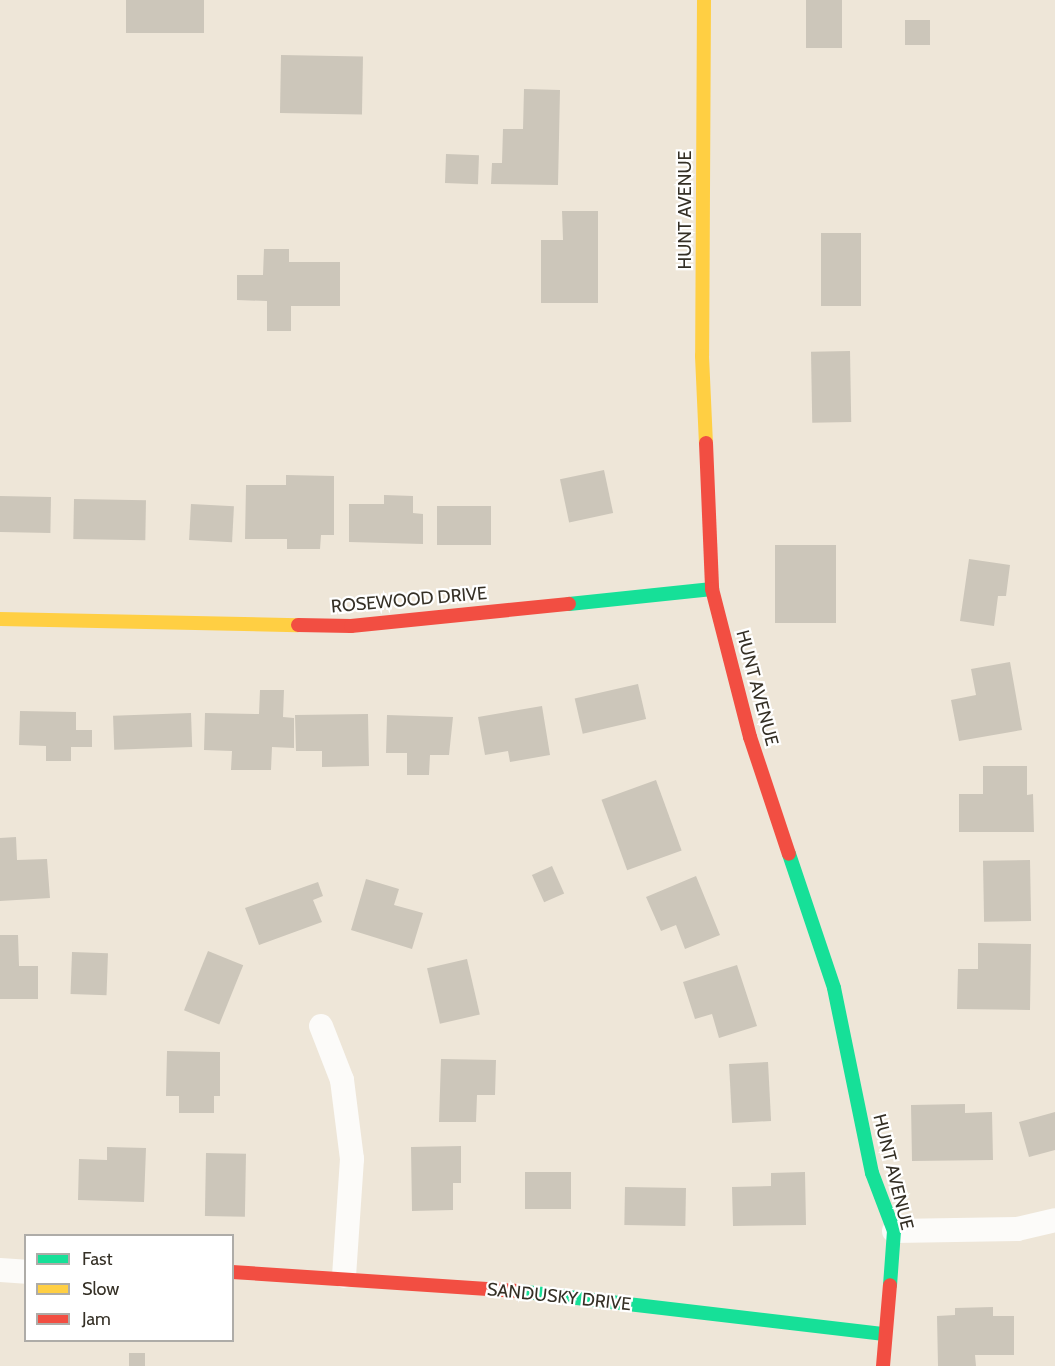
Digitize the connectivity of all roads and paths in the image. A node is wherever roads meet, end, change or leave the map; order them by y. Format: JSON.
{"nodes":[{"id":1,"x":704,"y":0,"type":"edge"},
{"id":2,"x":712,"y":589,"type":"junction"},
{"id":3,"x":0,"y":618,"type":"edge"},
{"id":4,"x":321,"y":1026,"type":"dead end"},
{"id":5,"x":1055,"y":1220,"type":"edge"},
{"id":6,"x":894,"y":1231,"type":"junction"},
{"id":7,"x":0,"y":1270,"type":"edge"},
{"id":8,"x":24,"y":1272,"type":"edge"},
{"id":9,"x":234,"y":1272,"type":"edge"},
{"id":10,"x":344,"y":1276,"type":"junction"},
{"id":11,"x":884,"y":1334,"type":"junction"},
{"id":12,"x":883,"y":1366,"type":"edge"}],
"edges":[{"from":1,"to":2,"type":"street","name":"HUNT AVENUE"},
{"from":2,"to":3,"type":"street","name":"ROSEWOOD DRIVE"},
{"from":2,"to":6,"type":"street","name":"HUNT AVENUE"},
{"from":4,"to":10,"type":"street"},
{"from":5,"to":6,"type":"street"},
{"from":6,"to":11,"type":"street","name":"HUNT AVENUE"},
{"from":7,"to":8,"type":"street"},
{"from":9,"to":10,"type":"street","name":"SANDUSKY DRIVE"},
{"from":10,"to":11,"type":"street","name":"SANDUSKY DRIVE"},
{"from":11,"to":12,"type":"street","name":"HUNT AVENUE"}]}
